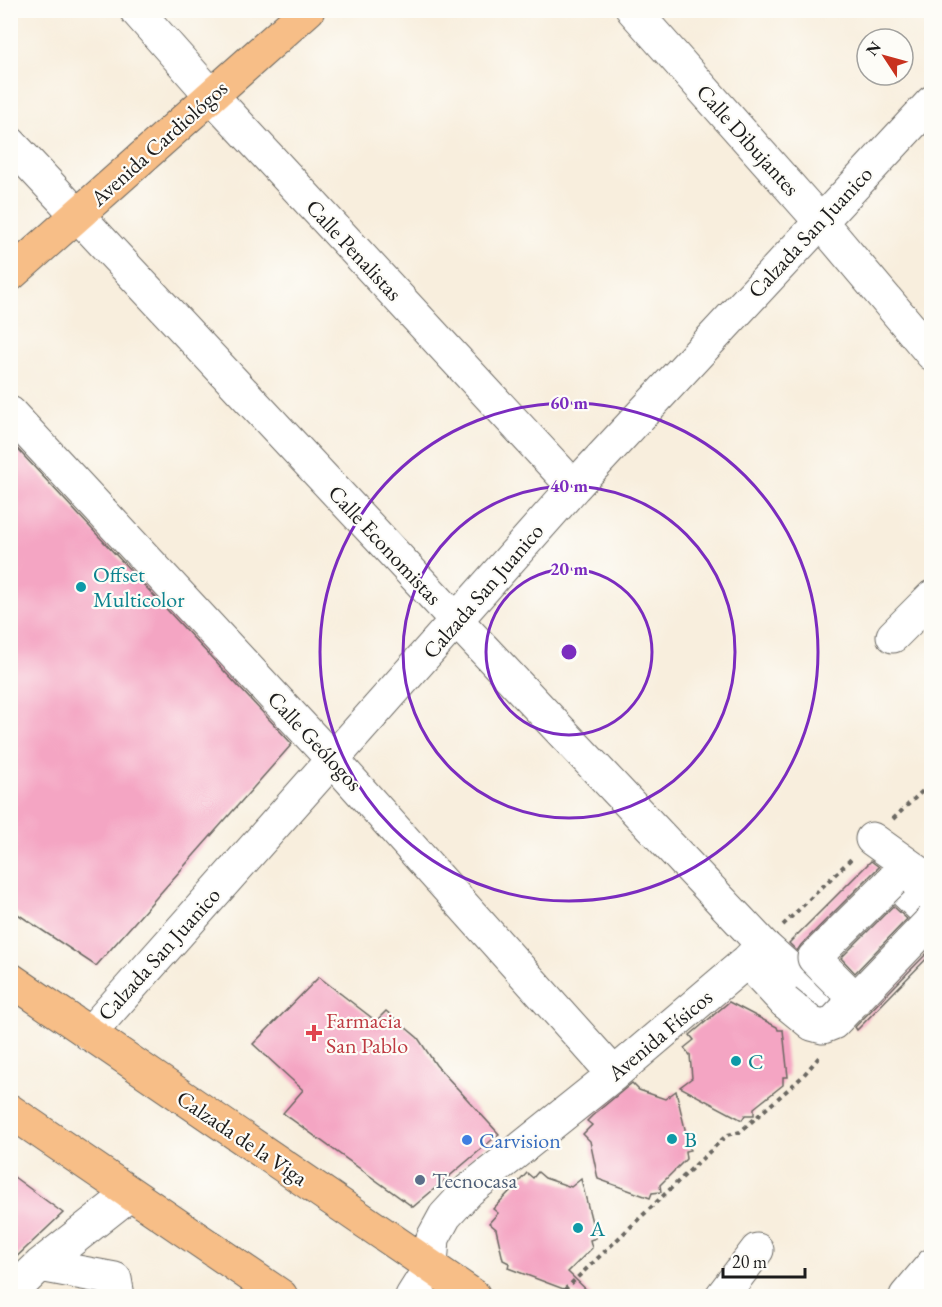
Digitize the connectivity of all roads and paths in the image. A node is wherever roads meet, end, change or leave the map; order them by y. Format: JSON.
{"nodes":[{"id":1,"x":136,"y":10,"type":"edge"},
{"id":2,"x":308,"y":10,"type":"edge"},
{"id":3,"x":633,"y":10,"type":"edge"},
{"id":4,"x":212,"y":96,"type":"junction"},
{"id":5,"x":932,"y":102,"type":"edge"},
{"id":6,"x":10,"y":143,"type":"edge"},
{"id":7,"x":77,"y":216,"type":"junction"},
{"id":8,"x":820,"y":221,"type":"junction"},
{"id":9,"x":10,"y":275,"type":"edge"},
{"id":10,"x":932,"y":354,"type":"edge"},
{"id":11,"x":10,"y":413,"type":"edge"},
{"id":12,"x":574,"y":488,"type":"junction"},
{"id":13,"x":932,"y":597,"type":"edge"},
{"id":14,"x":457,"y":621,"type":"junction"},
{"id":15,"x":893,"y":636,"type":"dead end"},
{"id":16,"x":332,"y":759,"type":"junction"},
{"id":17,"x":932,"y":782,"type":"edge"},
{"id":18,"x":872,"y":838,"type":"junction"},
{"id":19,"x":932,"y":882,"type":"edge"},
{"id":20,"x":932,"y":918,"type":"edge"},
{"id":21,"x":755,"y":953,"type":"junction"},
{"id":22,"x":10,"y":979,"type":"edge"},
{"id":23,"x":847,"y":1004,"type":"junction"},
{"id":24,"x":89,"y":1034,"type":"junction"},
{"id":25,"x":821,"y":1055,"type":"dead end"},
{"id":26,"x":614,"y":1074,"type":"junction"},
{"id":27,"x":10,"y":1111,"type":"edge"},
{"id":28,"x":130,"y":1194,"type":"junction"},
{"id":29,"x":757,"y":1250,"type":"dead end"},
{"id":30,"x":431,"y":1266,"type":"junction"},
{"id":31,"x":25,"y":1285,"type":"edge"},
{"id":32,"x":118,"y":1296,"type":"edge"},
{"id":33,"x":281,"y":1296,"type":"edge"},
{"id":34,"x":412,"y":1296,"type":"edge"},
{"id":35,"x":474,"y":1296,"type":"edge"},
{"id":36,"x":558,"y":1296,"type":"edge"},
{"id":37,"x":722,"y":1296,"type":"edge"}],
"edges":[{"from":1,"to":4,"type":"street","name":"Calle Penalistas"},
{"from":2,"to":4,"type":"main road","name":"Avenida Cardiológos"},
{"from":3,"to":8,"type":"street","name":"Calle Dibujantes"},
{"from":4,"to":7,"type":"main road","name":"Avenida Cardiológos"},
{"from":4,"to":12,"type":"street","name":"Calle Penalistas"},
{"from":5,"to":8,"type":"street","name":"Calzada San Juanico"},
{"from":6,"to":7,"type":"street","name":"Calle Economistas"},
{"from":7,"to":9,"type":"main road","name":"Avenida Cardiológos"},
{"from":7,"to":14,"type":"street","name":"Calle Economistas"},
{"from":8,"to":10,"type":"street","name":"Calle Dibujantes"},
{"from":8,"to":12,"type":"street","name":"Calzada San Juanico"},
{"from":11,"to":16,"type":"street","name":"Calle Geólogos"},
{"from":12,"to":14,"type":"street","name":"Calzada San Juanico"},
{"from":13,"to":15,"type":"street"},
{"from":14,"to":16,"type":"street","name":"Calzada San Juanico"},
{"from":14,"to":21,"type":"street","name":"Calle Economistas"},
{"from":16,"to":24,"type":"street","name":"Calzada San Juanico"},
{"from":16,"to":26,"type":"street","name":"Calle Geólogos"},
{"from":17,"to":18,"type":"path"},
{"from":18,"to":19,"type":"street"},
{"from":18,"to":21,"type":"path"},
{"from":20,"to":23,"type":"street","bridge":true},
{"from":20,"to":23,"type":"street","bridge":true},
{"from":21,"to":23,"type":"street","name":"Calle Economistas","bridge":true},
{"from":21,"to":26,"type":"street","name":"Avenida Físicos"},
{"from":22,"to":24,"type":"main road","name":"Calzada de la Viga"},
{"from":24,"to":30,"type":"main road","name":"Calzada de la Viga"},
{"from":25,"to":36,"type":"path"},
{"from":26,"to":30,"type":"street","name":"Avenida Físicos"},
{"from":27,"to":28,"type":"main road"},
{"from":28,"to":31,"type":"street"},
{"from":28,"to":33,"type":"main road"},
{"from":29,"to":37,"type":"street"},
{"from":30,"to":34,"type":"street","name":"Avenida Físicos"},
{"from":30,"to":35,"type":"main road","name":"Calzada de la Viga"},
{"from":31,"to":32,"type":"street"}]}
